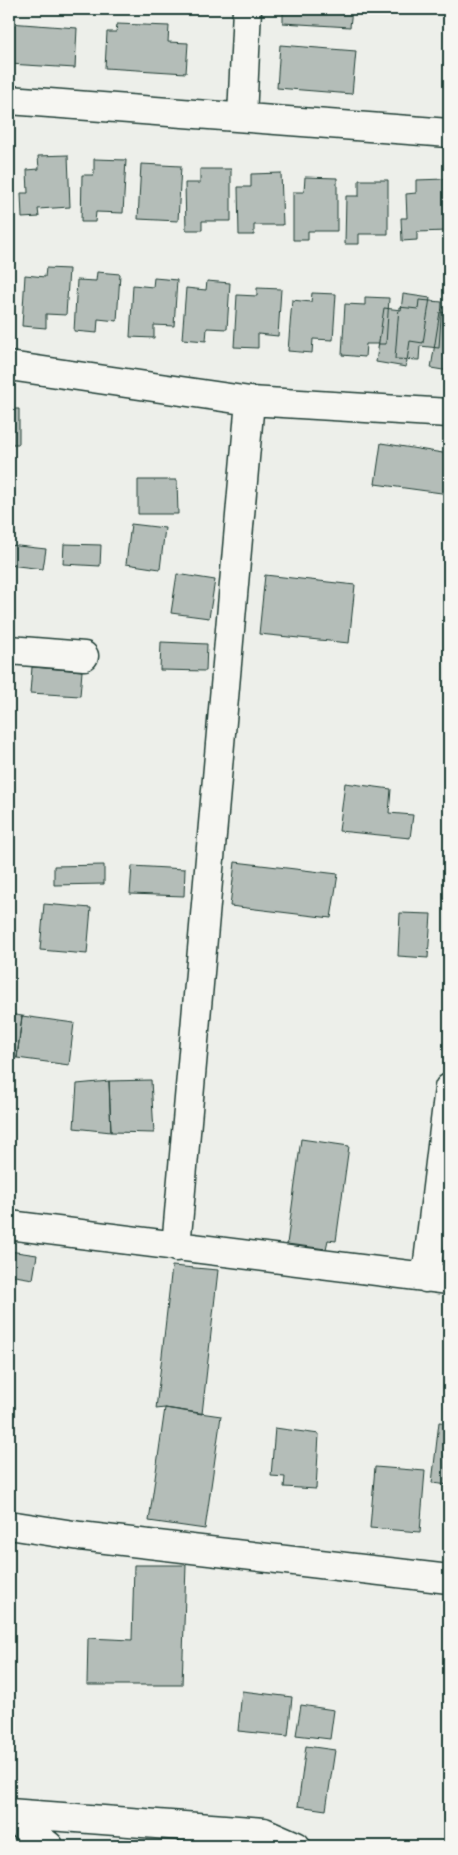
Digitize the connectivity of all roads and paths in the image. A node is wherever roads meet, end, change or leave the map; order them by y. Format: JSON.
{"nodes":[{"id":1,"x":247,"y":9,"type":"edge"},
{"id":2,"x":9,"y":100,"type":"edge"},
{"id":3,"x":242,"y":117,"type":"junction"},
{"id":4,"x":449,"y":133,"type":"edge"},
{"id":5,"x":9,"y":366,"type":"edge"},
{"id":6,"x":250,"y":400,"type":"junction"},
{"id":7,"x":449,"y":413,"type":"edge"},
{"id":8,"x":9,"y":650,"type":"edge"},
{"id":9,"x":84,"y":656,"type":"dead end"},
{"id":10,"x":449,"y":1088,"type":"edge"},
{"id":11,"x":9,"y":1225,"type":"edge"},
{"id":12,"x":176,"y":1247,"type":"junction"},
{"id":13,"x":438,"y":1279,"type":"edge"},
{"id":14,"x":9,"y":1525,"type":"edge"},
{"id":15,"x":449,"y":1579,"type":"edge"},
{"id":16,"x":9,"y":1814,"type":"edge"},
{"id":17,"x":49,"y":1846,"type":"edge"},
{"id":18,"x":296,"y":1846,"type":"edge"}],
"edges":[{"from":1,"to":3,"type":"street"},
{"from":2,"to":3,"type":"street"},
{"from":3,"to":4,"type":"street"},
{"from":5,"to":6,"type":"street"},
{"from":6,"to":7,"type":"street"},
{"from":6,"to":12,"type":"street"},
{"from":8,"to":9,"type":"street"},
{"from":10,"to":13,"type":"street"},
{"from":11,"to":12,"type":"street"},
{"from":12,"to":13,"type":"street"},
{"from":14,"to":15,"type":"street"},
{"from":16,"to":17,"type":"street"},
{"from":16,"to":18,"type":"street"}]}
